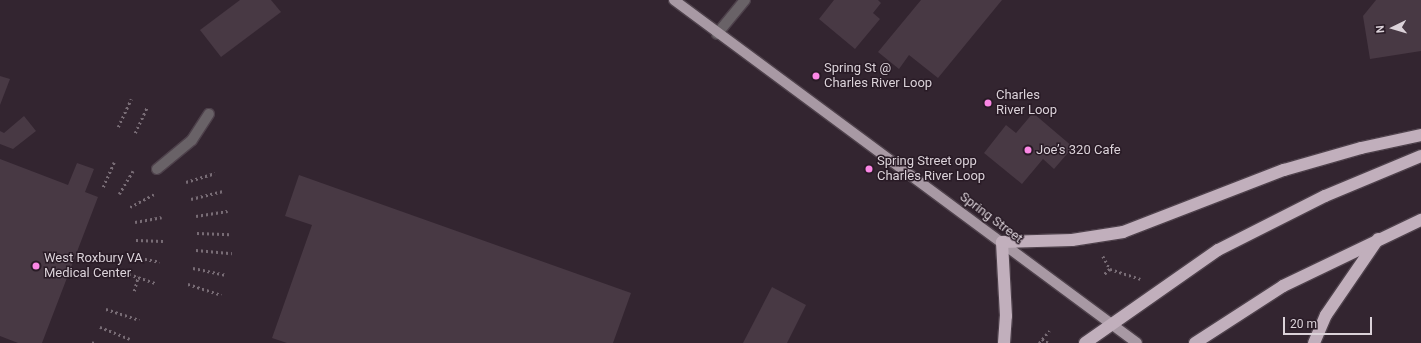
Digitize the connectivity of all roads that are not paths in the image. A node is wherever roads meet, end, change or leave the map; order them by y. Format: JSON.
{"nodes":[{"id":1,"x":674,"y":0,"type":"edge"},
{"id":2,"x":745,"y":0,"type":"edge"},
{"id":3,"x":717,"y":34,"type":"junction"},
{"id":4,"x":209,"y":114,"type":"dead end"},
{"id":5,"x":1421,"y":135,"type":"edge"},
{"id":6,"x":1421,"y":156,"type":"edge"},
{"id":7,"x":158,"y":169,"type":"dead end"},
{"id":8,"x":1421,"y":220,"type":"edge"},
{"id":9,"x":1378,"y":238,"type":"junction"},
{"id":10,"x":1002,"y":242,"type":"junction"},
{"id":11,"x":1110,"y":325,"type":"junction"},
{"id":12,"x":1004,"y":343,"type":"edge"},
{"id":13,"x":1085,"y":343,"type":"edge"},
{"id":14,"x":1137,"y":343,"type":"edge"},
{"id":15,"x":1195,"y":343,"type":"edge"},
{"id":16,"x":1314,"y":343,"type":"edge"}],
"edges":[{"from":1,"to":3,"type":"main road","name":"Spring Street"},
{"from":2,"to":3,"type":"street"},
{"from":3,"to":10,"type":"main road","name":"Spring Street"},
{"from":4,"to":7,"type":"street"},
{"from":5,"to":10,"type":"highway"},
{"from":6,"to":11,"type":"highway"},
{"from":8,"to":9,"type":"highway"},
{"from":9,"to":15,"type":"highway"},
{"from":9,"to":16,"type":"highway"},
{"from":10,"to":11,"type":"main road","name":"Spring Street"},
{"from":10,"to":12,"type":"highway"},
{"from":11,"to":13,"type":"highway"},
{"from":11,"to":14,"type":"main road","name":"Spring Street"}]}
